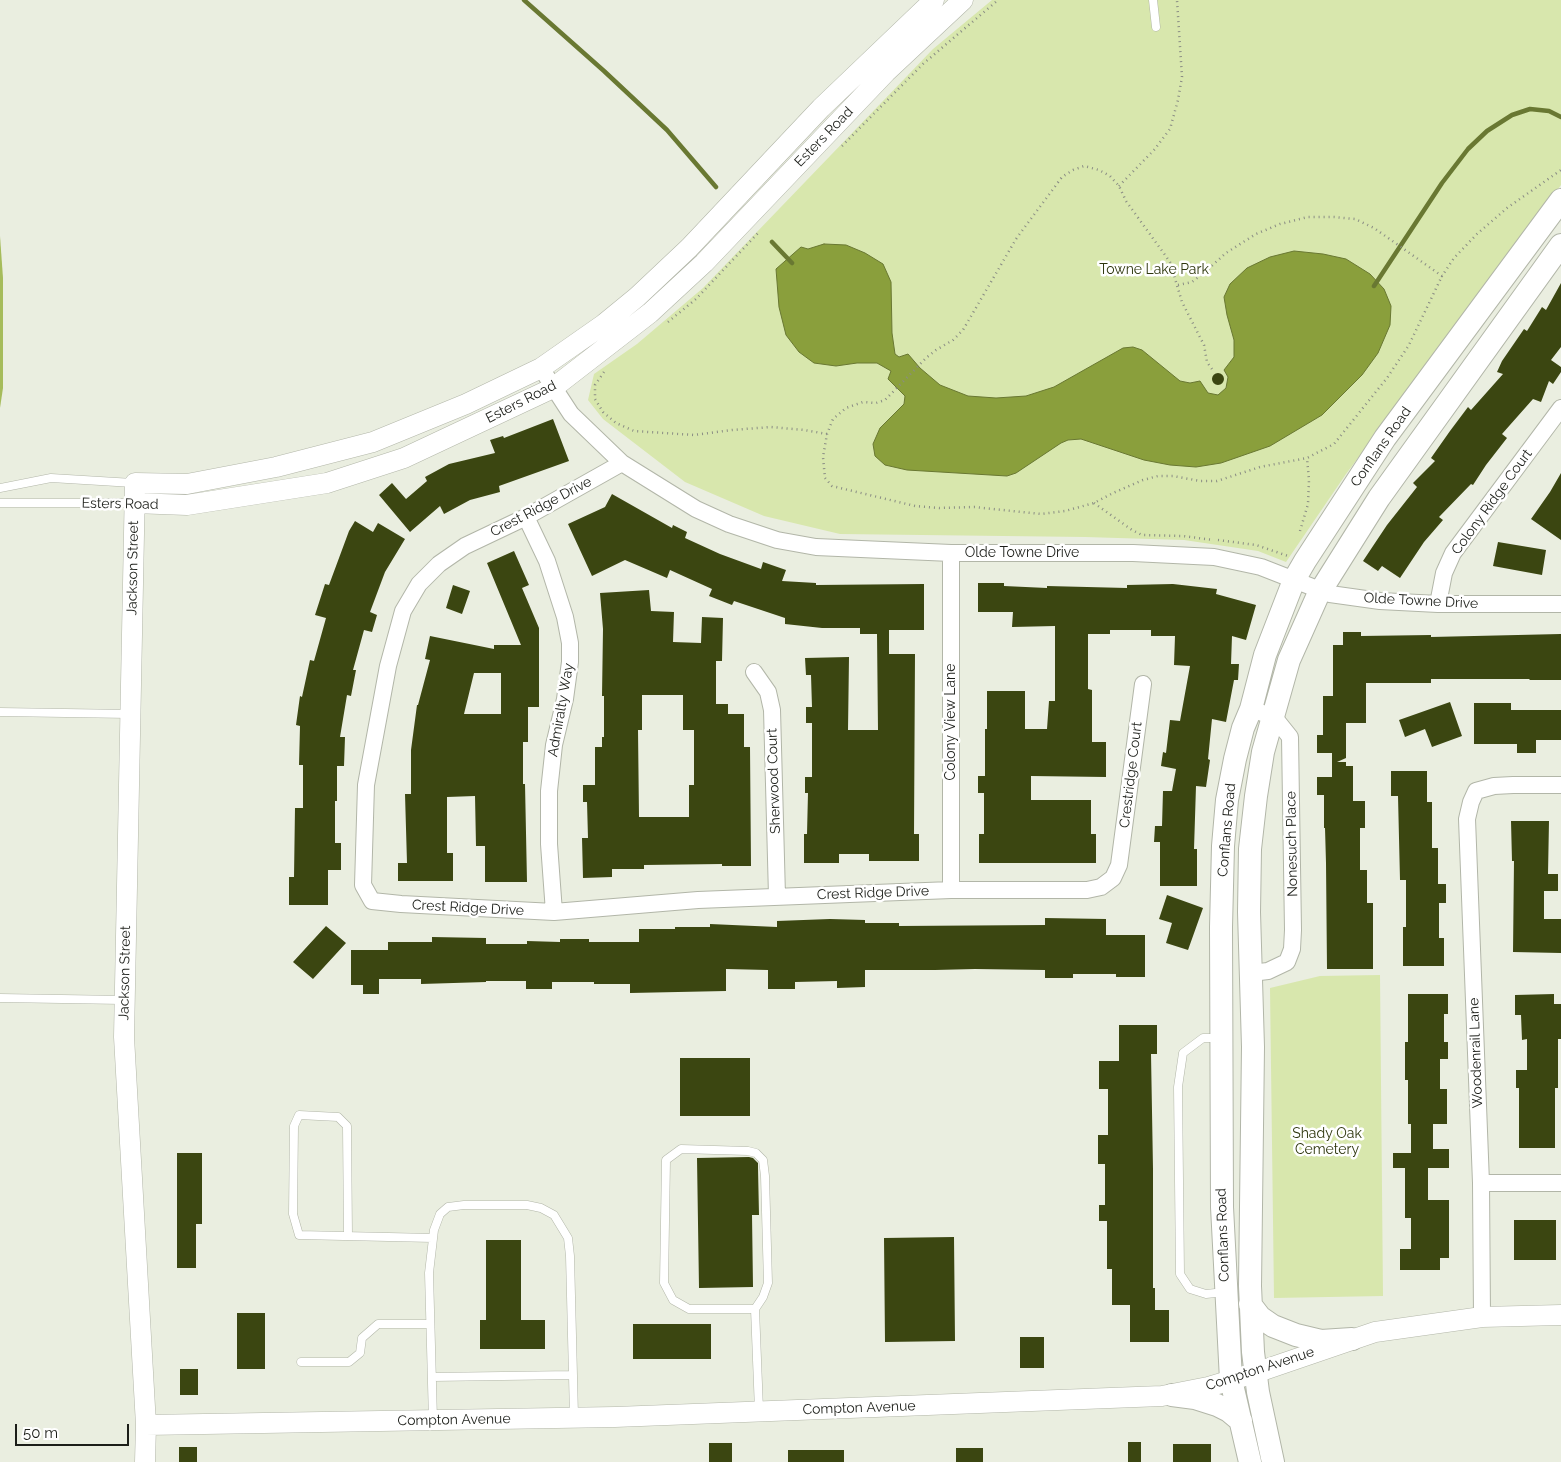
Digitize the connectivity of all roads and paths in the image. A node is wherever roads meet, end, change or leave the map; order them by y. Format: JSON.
{"nodes":[{"id":1,"x":934,"y":0,"type":"edge"},
{"id":2,"x":963,"y":0,"type":"edge"},
{"id":3,"x":998,"y":0,"type":"edge"},
{"id":4,"x":1153,"y":0,"type":"edge"},
{"id":5,"x":1178,"y":0,"type":"edge"},
{"id":6,"x":1156,"y":27,"type":"dead end"},
{"id":7,"x":839,"y":149,"type":"dead end"},
{"id":8,"x":1561,"y":170,"type":"edge"},
{"id":9,"x":1119,"y":186,"type":"junction"},
{"id":10,"x":1561,"y":200,"type":"edge"},
{"id":11,"x":760,"y":231,"type":"dead end"},
{"id":12,"x":1561,"y":246,"type":"edge"},
{"id":13,"x":1442,"y":276,"type":"junction"},
{"id":14,"x":1178,"y":285,"type":"junction"},
{"id":15,"x":662,"y":328,"type":"dead end"},
{"id":16,"x":541,"y":368,"type":"junction"},
{"id":17,"x":605,"y":370,"type":"dead end"},
{"id":18,"x":1212,"y":370,"type":"dead end"},
{"id":19,"x":553,"y":388,"type":"junction"},
{"id":20,"x":1561,"y":408,"type":"edge"},
{"id":21,"x":826,"y":434,"type":"junction"},
{"id":22,"x":1307,"y":458,"type":"junction"},
{"id":23,"x":622,"y":463,"type":"junction"},
{"id":24,"x":135,"y":483,"type":"junction"},
{"id":25,"x":0,"y":488,"type":"edge"},
{"id":26,"x":0,"y":503,"type":"edge"},
{"id":27,"x":134,"y":503,"type":"junction"},
{"id":28,"x":1094,"y":503,"type":"junction"},
{"id":29,"x":526,"y":517,"type":"junction"},
{"id":30,"x":1299,"y":535,"type":"dead end"},
{"id":31,"x":951,"y":554,"type":"junction"},
{"id":32,"x":1289,"y":556,"type":"dead end"},
{"id":33,"x":1294,"y":580,"type":"junction"},
{"id":34,"x":1321,"y":590,"type":"junction"},
{"id":35,"x":1438,"y":604,"type":"junction"},
{"id":36,"x":1561,"y":604,"type":"edge"},
{"id":37,"x":754,"y":672,"type":"dead end"},
{"id":38,"x":1143,"y":684,"type":"dead end"},
{"id":39,"x":1251,"y":709,"type":"junction"},
{"id":40,"x":0,"y":712,"type":"edge"},
{"id":41,"x":130,"y":714,"type":"junction"},
{"id":42,"x":1274,"y":717,"type":"junction"},
{"id":43,"x":1561,"y":786,"type":"edge"},
{"id":44,"x":1119,"y":865,"type":"joint"},
{"id":45,"x":951,"y":890,"type":"junction"},
{"id":46,"x":777,"y":896,"type":"junction"},
{"id":47,"x":554,"y":912,"type":"junction"},
{"id":48,"x":1251,"y":974,"type":"junction"},
{"id":49,"x":0,"y":998,"type":"edge"},
{"id":50,"x":124,"y":1000,"type":"junction"},
{"id":51,"x":1221,"y":1038,"type":"junction"},
{"id":52,"x":1561,"y":1183,"type":"edge"},
{"id":53,"x":1481,"y":1184,"type":"junction"},
{"id":54,"x":348,"y":1236,"type":"junction"},
{"id":55,"x":433,"y":1238,"type":"junction"},
{"id":56,"x":1225,"y":1292,"type":"junction"},
{"id":57,"x":1250,"y":1304,"type":"junction"},
{"id":58,"x":755,"y":1309,"type":"junction"},
{"id":59,"x":1561,"y":1315,"type":"edge"},
{"id":60,"x":1482,"y":1317,"type":"junction"},
{"id":61,"x":430,"y":1324,"type":"junction"},
{"id":62,"x":1352,"y":1339,"type":"junction"},
{"id":63,"x":301,"y":1362,"type":"dead end"},
{"id":64,"x":1255,"y":1373,"type":"junction"},
{"id":65,"x":573,"y":1375,"type":"junction"},
{"id":66,"x":432,"y":1377,"type":"junction"},
{"id":67,"x":1231,"y":1380,"type":"junction"},
{"id":68,"x":1172,"y":1395,"type":"junction"},
{"id":69,"x":759,"y":1412,"type":"junction"},
{"id":70,"x":574,"y":1418,"type":"junction"},
{"id":71,"x":433,"y":1420,"type":"junction"},
{"id":72,"x":1241,"y":1421,"type":"junction"},
{"id":73,"x":146,"y":1425,"type":"junction"},
{"id":74,"x":145,"y":1462,"type":"edge"},
{"id":75,"x":1250,"y":1462,"type":"edge"},
{"id":76,"x":1274,"y":1462,"type":"edge"}],
"edges":[{"from":1,"to":16,"type":"street","name":"Esters Road"},
{"from":2,"to":19,"type":"street","name":"Esters Road"},
{"from":3,"to":7,"type":"path"},
{"from":4,"to":6,"type":"lane"},
{"from":5,"to":9,"type":"path"},
{"from":8,"to":13,"type":"path"},
{"from":9,"to":14,"type":"path"},
{"from":9,"to":21,"type":"path"},
{"from":10,"to":33,"type":"main road","name":"Conflans Road"},
{"from":11,"to":15,"type":"path"},
{"from":12,"to":34,"type":"main road","name":"Conflans Road"},
{"from":13,"to":14,"type":"path"},
{"from":13,"to":22,"type":"path"},
{"from":14,"to":18,"type":"path"},
{"from":16,"to":19,"type":"street","name":"Olde Towne Drive"},
{"from":16,"to":24,"type":"street","name":"Esters Road"},
{"from":17,"to":21,"type":"path"},
{"from":19,"to":23,"type":"street","name":"Olde Towne Drive"},
{"from":19,"to":27,"type":"street","name":"Esters Road"},
{"from":20,"to":35,"type":"street","name":"Colony Ridge Court"},
{"from":21,"to":28,"type":"path"},
{"from":22,"to":28,"type":"path"},
{"from":22,"to":30,"type":"path"},
{"from":23,"to":29,"type":"street","name":"Crest Ridge Drive"},
{"from":23,"to":31,"type":"street","name":"Olde Towne Drive"},
{"from":24,"to":25,"type":"lane","name":"Esters Road"},
{"from":24,"to":27,"type":"street","name":"Jackson Street"},
{"from":26,"to":27,"type":"lane","name":"Esters Road"},
{"from":27,"to":41,"type":"street","name":"Jackson Street"},
{"from":28,"to":32,"type":"path"},
{"from":29,"to":47,"type":"street","name":"Admiralty Way"},
{"from":29,"to":47,"type":"street","name":"Crest Ridge Drive"},
{"from":31,"to":33,"type":"street","name":"Olde Towne Drive"},
{"from":31,"to":45,"type":"street","name":"Colony View Lane"},
{"from":33,"to":34,"type":"street","name":"Olde Towne Drive"},
{"from":33,"to":39,"type":"main road","name":"Conflans Road"},
{"from":34,"to":35,"type":"street","name":"Olde Towne Drive"},
{"from":34,"to":42,"type":"main road","name":"Conflans Road"},
{"from":35,"to":36,"type":"street","name":"Olde Towne Drive"},
{"from":37,"to":46,"type":"street","name":"Sherwood Court"},
{"from":38,"to":44,"type":"street","name":"Crestridge Court"},
{"from":39,"to":42,"type":"street"},
{"from":39,"to":51,"type":"main road","name":"Conflans Road"},
{"from":40,"to":41,"type":"lane"},
{"from":41,"to":50,"type":"street","name":"Jackson Street"},
{"from":42,"to":48,"type":"main road","name":"Conflans Road"},
{"from":42,"to":48,"type":"street","name":"Nonesuch Place"},
{"from":43,"to":53,"type":"street","name":"Woodenrail Lane"},
{"from":44,"to":45,"type":"street","name":"Crest Ridge Drive"},
{"from":45,"to":46,"type":"street","name":"Crest Ridge Drive"},
{"from":46,"to":47,"type":"street","name":"Crest Ridge Drive"},
{"from":48,"to":57,"type":"main road","name":"Conflans Road"},
{"from":49,"to":50,"type":"lane"},
{"from":50,"to":73,"type":"street","name":"Jackson Street"},
{"from":51,"to":56,"type":"main road","name":"Conflans Road"},
{"from":51,"to":56,"type":"lane"},
{"from":52,"to":53,"type":"street"},
{"from":53,"to":60,"type":"street","name":"Woodenrail Lane"},
{"from":54,"to":54,"type":"lane"},
{"from":54,"to":55,"type":"lane"},
{"from":55,"to":61,"type":"lane"},
{"from":55,"to":65,"type":"lane"},
{"from":56,"to":67,"type":"main road","name":"Conflans Road"},
{"from":57,"to":62,"type":"main road"},
{"from":57,"to":64,"type":"main road","name":"Conflans Road"},
{"from":58,"to":58,"type":"lane"},
{"from":58,"to":69,"type":"lane"},
{"from":59,"to":60,"type":"street","name":"Compton Avenue"},
{"from":60,"to":62,"type":"street","name":"Compton Avenue"},
{"from":61,"to":63,"type":"lane"},
{"from":61,"to":66,"type":"lane"},
{"from":62,"to":64,"type":"street","name":"Compton Avenue"},
{"from":64,"to":67,"type":"street","name":"Compton Avenue"},
{"from":64,"to":76,"type":"main road","name":"Conflans Road"},
{"from":65,"to":66,"type":"lane"},
{"from":65,"to":70,"type":"lane"},
{"from":66,"to":71,"type":"lane"},
{"from":67,"to":68,"type":"street","name":"Compton Avenue"},
{"from":67,"to":72,"type":"main road","name":"Conflans Road"},
{"from":68,"to":69,"type":"street","name":"Compton Avenue"},
{"from":68,"to":72,"type":"main road"},
{"from":69,"to":70,"type":"street","name":"Compton Avenue"},
{"from":70,"to":71,"type":"street","name":"Compton Avenue"},
{"from":71,"to":73,"type":"street","name":"Compton Avenue"},
{"from":72,"to":75,"type":"main road","name":"Conflans Road"},
{"from":73,"to":74,"type":"street","name":"Jackson Street"}]}
